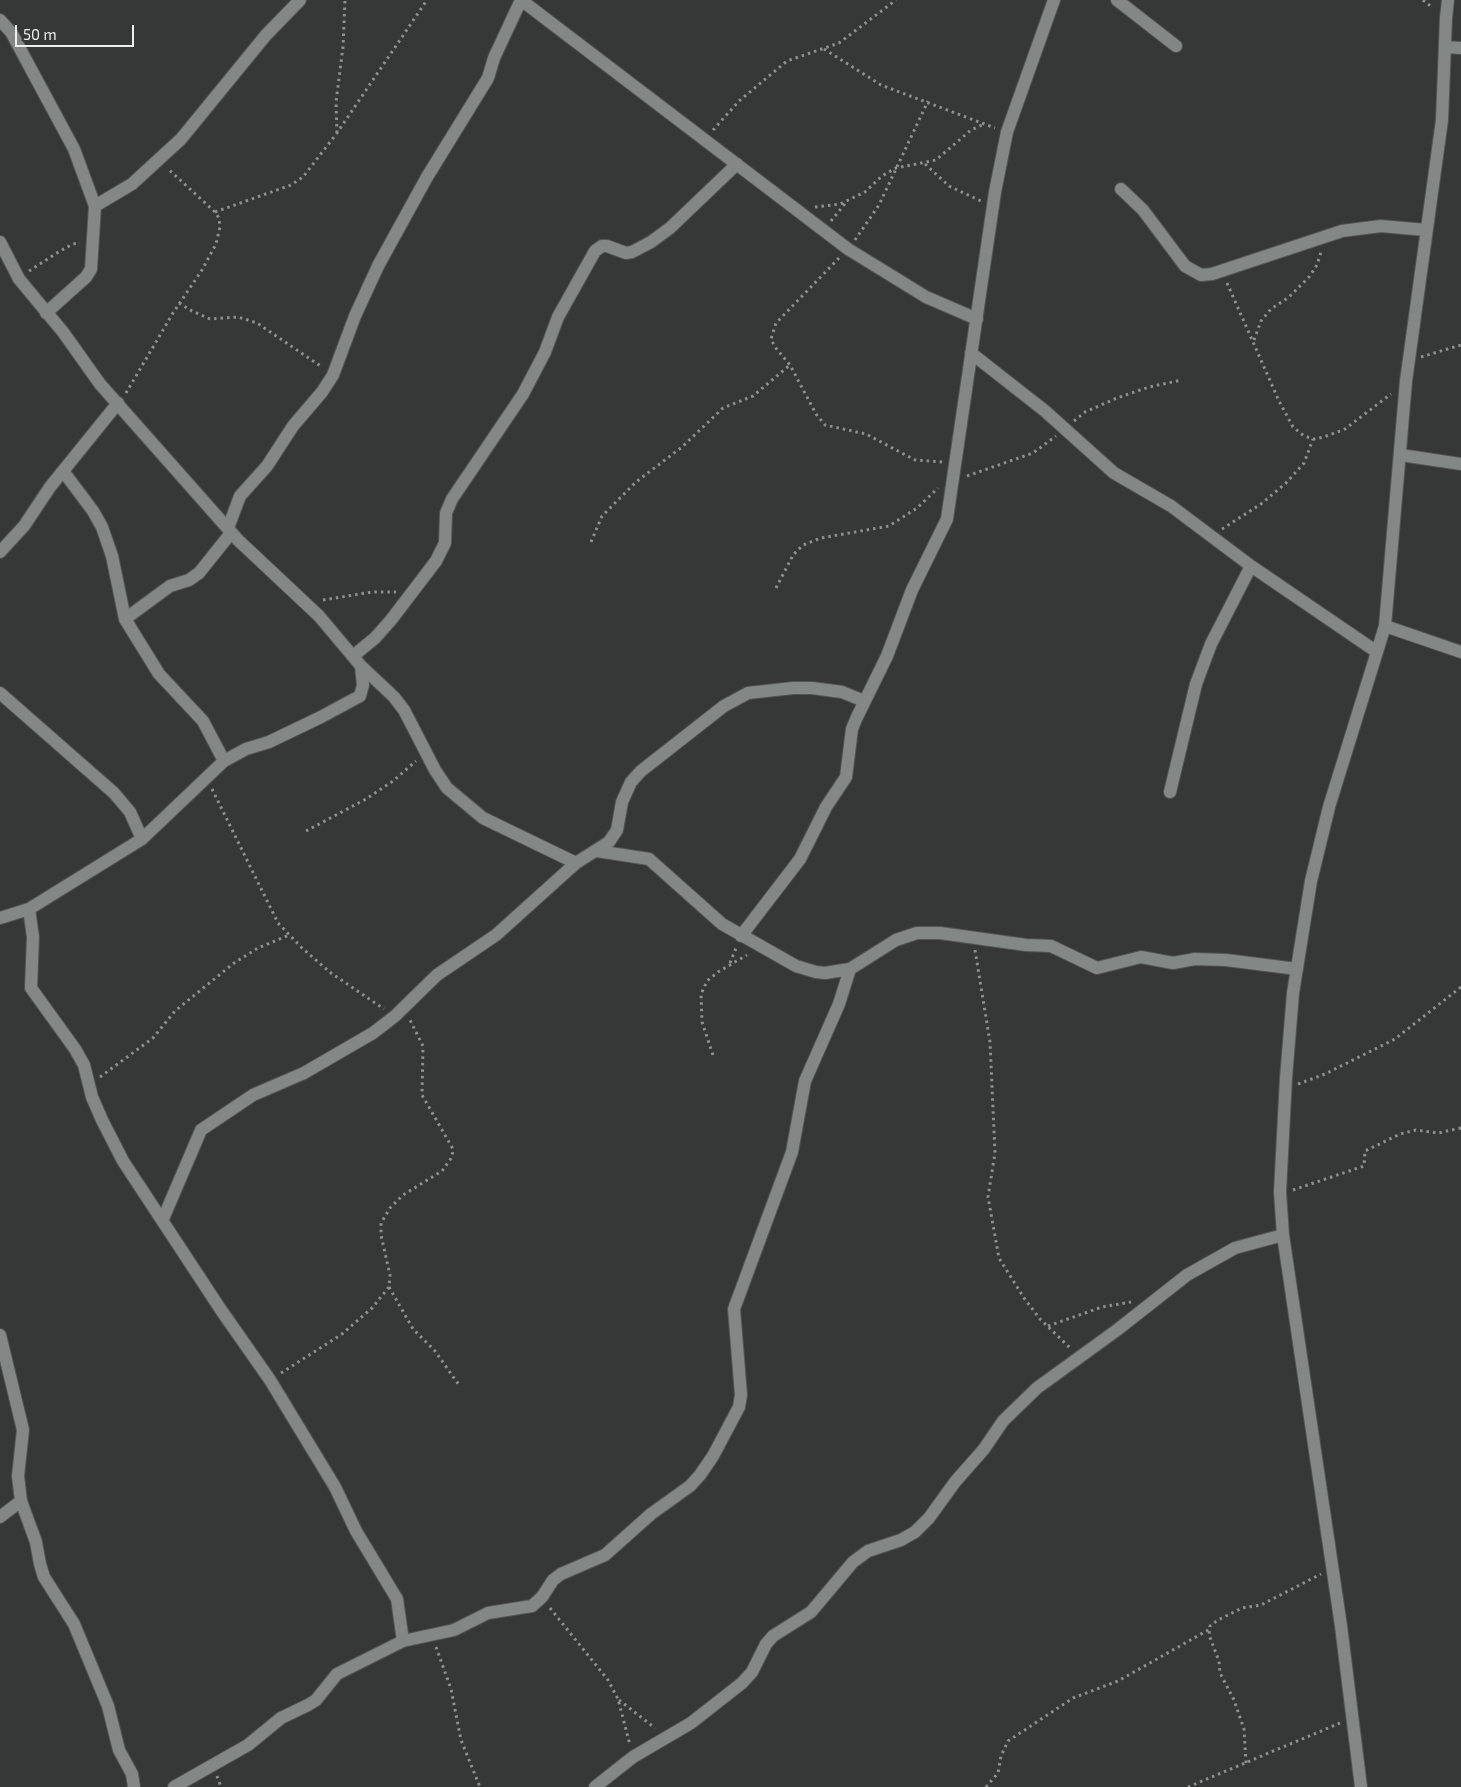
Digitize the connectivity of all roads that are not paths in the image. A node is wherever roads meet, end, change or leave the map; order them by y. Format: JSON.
{"nodes":[{"id":1,"x":300,"y":0,"type":"edge"},
{"id":2,"x":521,"y":0,"type":"edge"},
{"id":3,"x":1054,"y":0,"type":"edge"},
{"id":4,"x":1117,"y":0,"type":"edge"},
{"id":5,"x":1448,"y":0,"type":"edge"},
{"id":6,"x":0,"y":20,"type":"edge"},
{"id":7,"x":1176,"y":46,"type":"dead end"},
{"id":8,"x":1446,"y":47,"type":"junction"},
{"id":9,"x":1461,"y":48,"type":"edge"},
{"id":10,"x":736,"y":164,"type":"junction"},
{"id":11,"x":1121,"y":189,"type":"dead end"},
{"id":12,"x":95,"y":206,"type":"junction"},
{"id":13,"x":1426,"y":230,"type":"junction"},
{"id":14,"x":0,"y":242,"type":"edge"},
{"id":15,"x":46,"y":313,"type":"junction"},
{"id":16,"x":977,"y":319,"type":"junction"},
{"id":17,"x":971,"y":353,"type":"junction"},
{"id":18,"x":118,"y":403,"type":"junction"},
{"id":19,"x":1401,"y":455,"type":"junction"},
{"id":20,"x":1461,"y":464,"type":"edge"},
{"id":21,"x":64,"y":471,"type":"junction"},
{"id":22,"x":230,"y":530,"type":"junction"},
{"id":23,"x":0,"y":552,"type":"edge"},
{"id":24,"x":1251,"y":566,"type":"junction"},
{"id":25,"x":125,"y":619,"type":"junction"},
{"id":26,"x":1385,"y":626,"type":"junction"},
{"id":27,"x":1378,"y":652,"type":"junction"},
{"id":28,"x":1461,"y":652,"type":"edge"},
{"id":29,"x":357,"y":661,"type":"junction"},
{"id":30,"x":0,"y":693,"type":"edge"},
{"id":31,"x":864,"y":701,"type":"junction"},
{"id":32,"x":224,"y":761,"type":"junction"},
{"id":33,"x":1170,"y":792,"type":"dead end"},
{"id":34,"x":142,"y":839,"type":"junction"},
{"id":35,"x":598,"y":851,"type":"junction"},
{"id":36,"x":576,"y":863,"type":"junction"},
{"id":37,"x":29,"y":909,"type":"junction"},
{"id":38,"x":0,"y":918,"type":"edge"},
{"id":39,"x":741,"y":936,"type":"junction"},
{"id":40,"x":850,"y":969,"type":"junction"},
{"id":41,"x":1297,"y":969,"type":"junction"},
{"id":42,"x":163,"y":1219,"type":"junction"},
{"id":43,"x":1283,"y":1235,"type":"junction"},
{"id":44,"x":0,"y":1335,"type":"edge"},
{"id":45,"x":21,"y":1501,"type":"junction"},
{"id":46,"x":0,"y":1517,"type":"edge"},
{"id":47,"x":403,"y":1641,"type":"junction"},
{"id":48,"x":134,"y":1787,"type":"edge"},
{"id":49,"x":174,"y":1787,"type":"edge"},
{"id":50,"x":595,"y":1787,"type":"edge"},
{"id":51,"x":1360,"y":1787,"type":"edge"}],
"edges":[{"from":1,"to":12,"type":"street"},
{"from":2,"to":10,"type":"street"},
{"from":2,"to":22,"type":"street"},
{"from":3,"to":16,"type":"street"},
{"from":4,"to":7,"type":"street"},
{"from":5,"to":8,"type":"street"},
{"from":6,"to":12,"type":"street"},
{"from":8,"to":9,"type":"street"},
{"from":8,"to":13,"type":"street"},
{"from":10,"to":16,"type":"street"},
{"from":10,"to":29,"type":"street"},
{"from":11,"to":13,"type":"street"},
{"from":12,"to":15,"type":"street"},
{"from":13,"to":19,"type":"street"},
{"from":14,"to":15,"type":"street"},
{"from":15,"to":18,"type":"street"},
{"from":16,"to":17,"type":"street"},
{"from":17,"to":24,"type":"street"},
{"from":17,"to":31,"type":"street"},
{"from":18,"to":21,"type":"street"},
{"from":18,"to":22,"type":"street"},
{"from":19,"to":20,"type":"street"},
{"from":19,"to":26,"type":"street"},
{"from":21,"to":23,"type":"street"},
{"from":21,"to":25,"type":"street"},
{"from":22,"to":25,"type":"street"},
{"from":22,"to":29,"type":"street"},
{"from":24,"to":27,"type":"street"},
{"from":24,"to":33,"type":"street"},
{"from":25,"to":32,"type":"street"},
{"from":26,"to":27,"type":"street"},
{"from":26,"to":28,"type":"street"},
{"from":27,"to":41,"type":"street"},
{"from":29,"to":32,"type":"street"},
{"from":29,"to":36,"type":"street"},
{"from":30,"to":34,"type":"street"},
{"from":31,"to":35,"type":"street"},
{"from":31,"to":39,"type":"street"},
{"from":32,"to":34,"type":"street"},
{"from":34,"to":37,"type":"street"},
{"from":35,"to":36,"type":"street"},
{"from":35,"to":39,"type":"street"},
{"from":36,"to":42,"type":"street"},
{"from":37,"to":38,"type":"street"},
{"from":37,"to":42,"type":"street"},
{"from":39,"to":40,"type":"street"},
{"from":40,"to":41,"type":"street"},
{"from":40,"to":47,"type":"street"},
{"from":41,"to":43,"type":"street"},
{"from":42,"to":47,"type":"street"},
{"from":43,"to":50,"type":"street"},
{"from":43,"to":51,"type":"street"},
{"from":44,"to":45,"type":"street"},
{"from":45,"to":46,"type":"street"},
{"from":45,"to":48,"type":"street"},
{"from":47,"to":49,"type":"street"}]}
